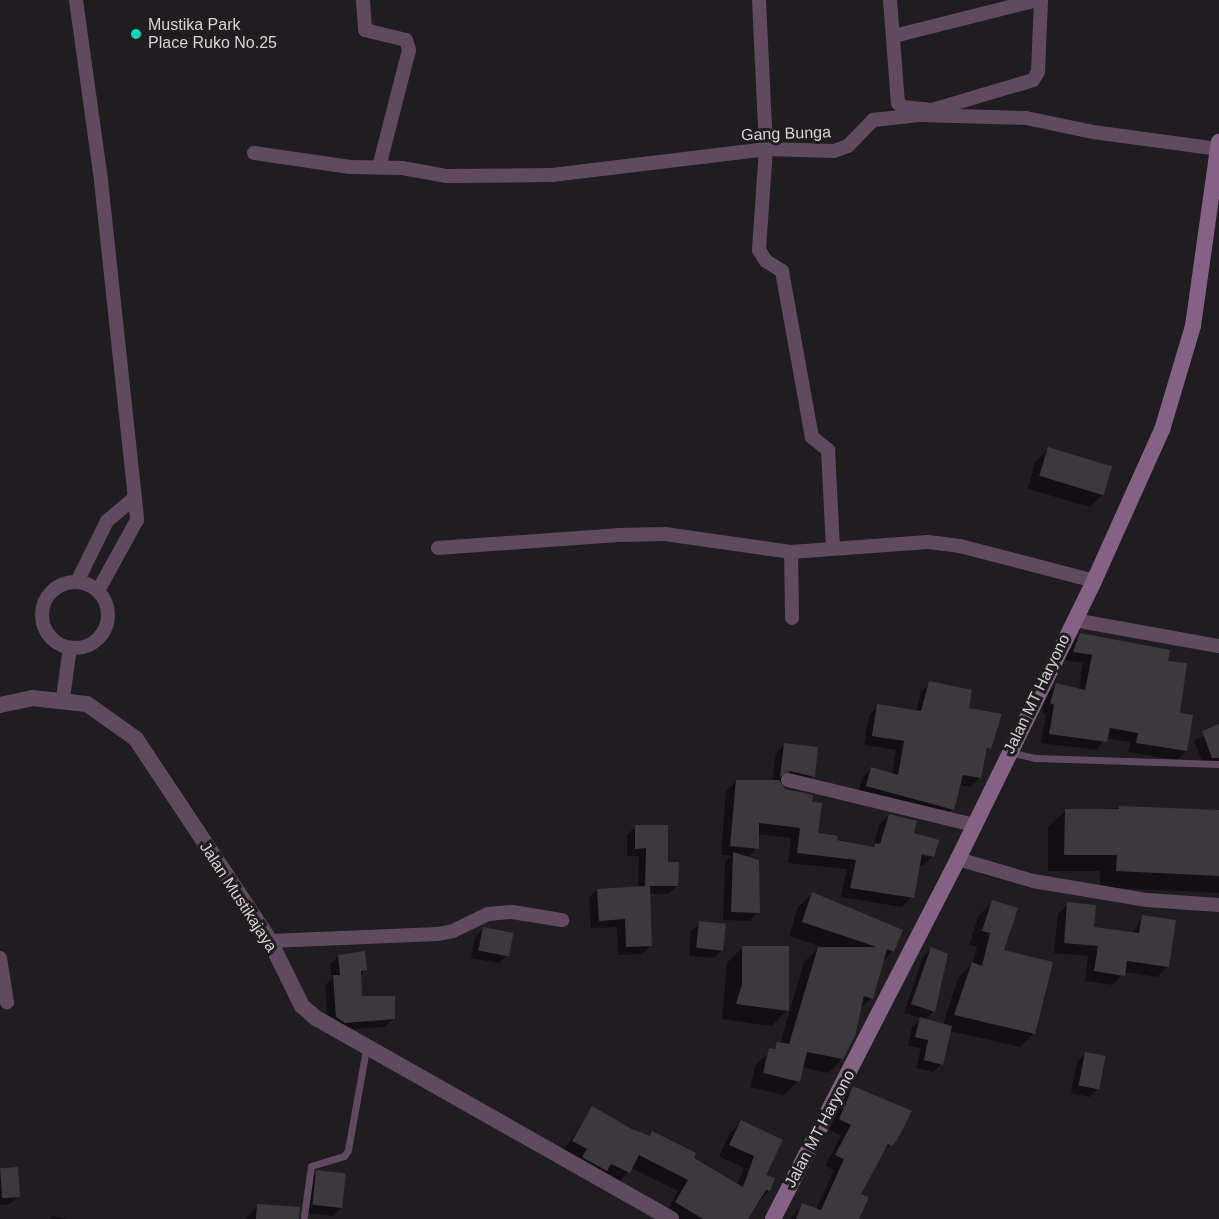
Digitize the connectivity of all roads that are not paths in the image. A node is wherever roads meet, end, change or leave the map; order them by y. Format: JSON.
{"nodes":[{"id":1,"x":76,"y":0,"type":"edge"},
{"id":2,"x":363,"y":0,"type":"edge"},
{"id":3,"x":759,"y":0,"type":"edge"},
{"id":4,"x":890,"y":0,"type":"edge"},
{"id":5,"x":1039,"y":0,"type":"edge"},
{"id":6,"x":894,"y":36,"type":"junction"},
{"id":7,"x":1218,"y":145,"type":"edge"},
{"id":8,"x":766,"y":149,"type":"junction"},
{"id":9,"x":254,"y":153,"type":"dead end"},
{"id":10,"x":379,"y":167,"type":"junction"},
{"id":11,"x":132,"y":500,"type":"junction"},
{"id":12,"x":438,"y":548,"type":"dead end"},
{"id":13,"x":833,"y":548,"type":"junction"},
{"id":14,"x":791,"y":552,"type":"junction"},
{"id":15,"x":1094,"y":581,"type":"junction"},
{"id":16,"x":77,"y":582,"type":"junction"},
{"id":17,"x":98,"y":591,"type":"junction"},
{"id":18,"x":792,"y":618,"type":"dead end"},
{"id":19,"x":1074,"y":620,"type":"junction"},
{"id":20,"x":1219,"y":646,"type":"edge"},
{"id":21,"x":70,"y":647,"type":"junction"},
{"id":22,"x":63,"y":699,"type":"junction"},
{"id":23,"x":0,"y":705,"type":"edge"},
{"id":24,"x":1008,"y":752,"type":"junction"},
{"id":25,"x":1219,"y":765,"type":"edge"},
{"id":26,"x":788,"y":780,"type":"dead end"},
{"id":27,"x":974,"y":825,"type":"junction"},
{"id":28,"x":958,"y":859,"type":"junction"},
{"id":29,"x":1219,"y":905,"type":"edge"},
{"id":30,"x":562,"y":920,"type":"dead end"},
{"id":31,"x":270,"y":941,"type":"junction"},
{"id":32,"x":0,"y":958,"type":"edge"},
{"id":33,"x":8,"y":1002,"type":"dead end"},
{"id":34,"x":366,"y":1049,"type":"junction"},
{"id":35,"x":304,"y":1216,"type":"dead end"},
{"id":36,"x":671,"y":1219,"type":"edge"},
{"id":37,"x":773,"y":1219,"type":"edge"}],
"edges":[{"from":1,"to":11,"type":"street"},
{"from":2,"to":10,"type":"street"},
{"from":3,"to":8,"type":"street"},
{"from":4,"to":6,"type":"street"},
{"from":5,"to":6,"type":"street"},
{"from":5,"to":6,"type":"street"},
{"from":7,"to":8,"type":"street","name":"Gang Bunga"},
{"from":7,"to":15,"type":"main road","name":"Jalan MT Haryono"},
{"from":8,"to":10,"type":"street","name":"Gang Bunga"},
{"from":8,"to":13,"type":"street"},
{"from":9,"to":10,"type":"street","name":"Gang Bunga"},
{"from":11,"to":16,"type":"street"},
{"from":11,"to":17,"type":"street"},
{"from":12,"to":14,"type":"street"},
{"from":13,"to":14,"type":"street"},
{"from":13,"to":15,"type":"street"},
{"from":14,"to":18,"type":"street"},
{"from":15,"to":19,"type":"main road","name":"Jalan MT Haryono"},
{"from":16,"to":17,"type":"street"},
{"from":16,"to":21,"type":"street"},
{"from":17,"to":21,"type":"street"},
{"from":19,"to":20,"type":"street"},
{"from":19,"to":24,"type":"main road","name":"Jalan MT Haryono"},
{"from":21,"to":22,"type":"street"},
{"from":22,"to":23,"type":"street","name":"Jalan Mustikajaya"},
{"from":22,"to":31,"type":"street","name":"Jalan Mustikajaya"},
{"from":24,"to":25,"type":"lane"},
{"from":24,"to":27,"type":"main road","name":"Jalan MT Haryono"},
{"from":26,"to":27,"type":"street"},
{"from":27,"to":28,"type":"main road","name":"Jalan MT Haryono"},
{"from":28,"to":29,"type":"street"},
{"from":28,"to":37,"type":"main road","name":"Jalan MT Haryono"},
{"from":30,"to":31,"type":"street"},
{"from":31,"to":34,"type":"street","name":"Jalan Mustikajaya"},
{"from":32,"to":33,"type":"street"},
{"from":34,"to":35,"type":"lane"},
{"from":34,"to":36,"type":"street","name":"Jalan Mustikajaya"}]}
